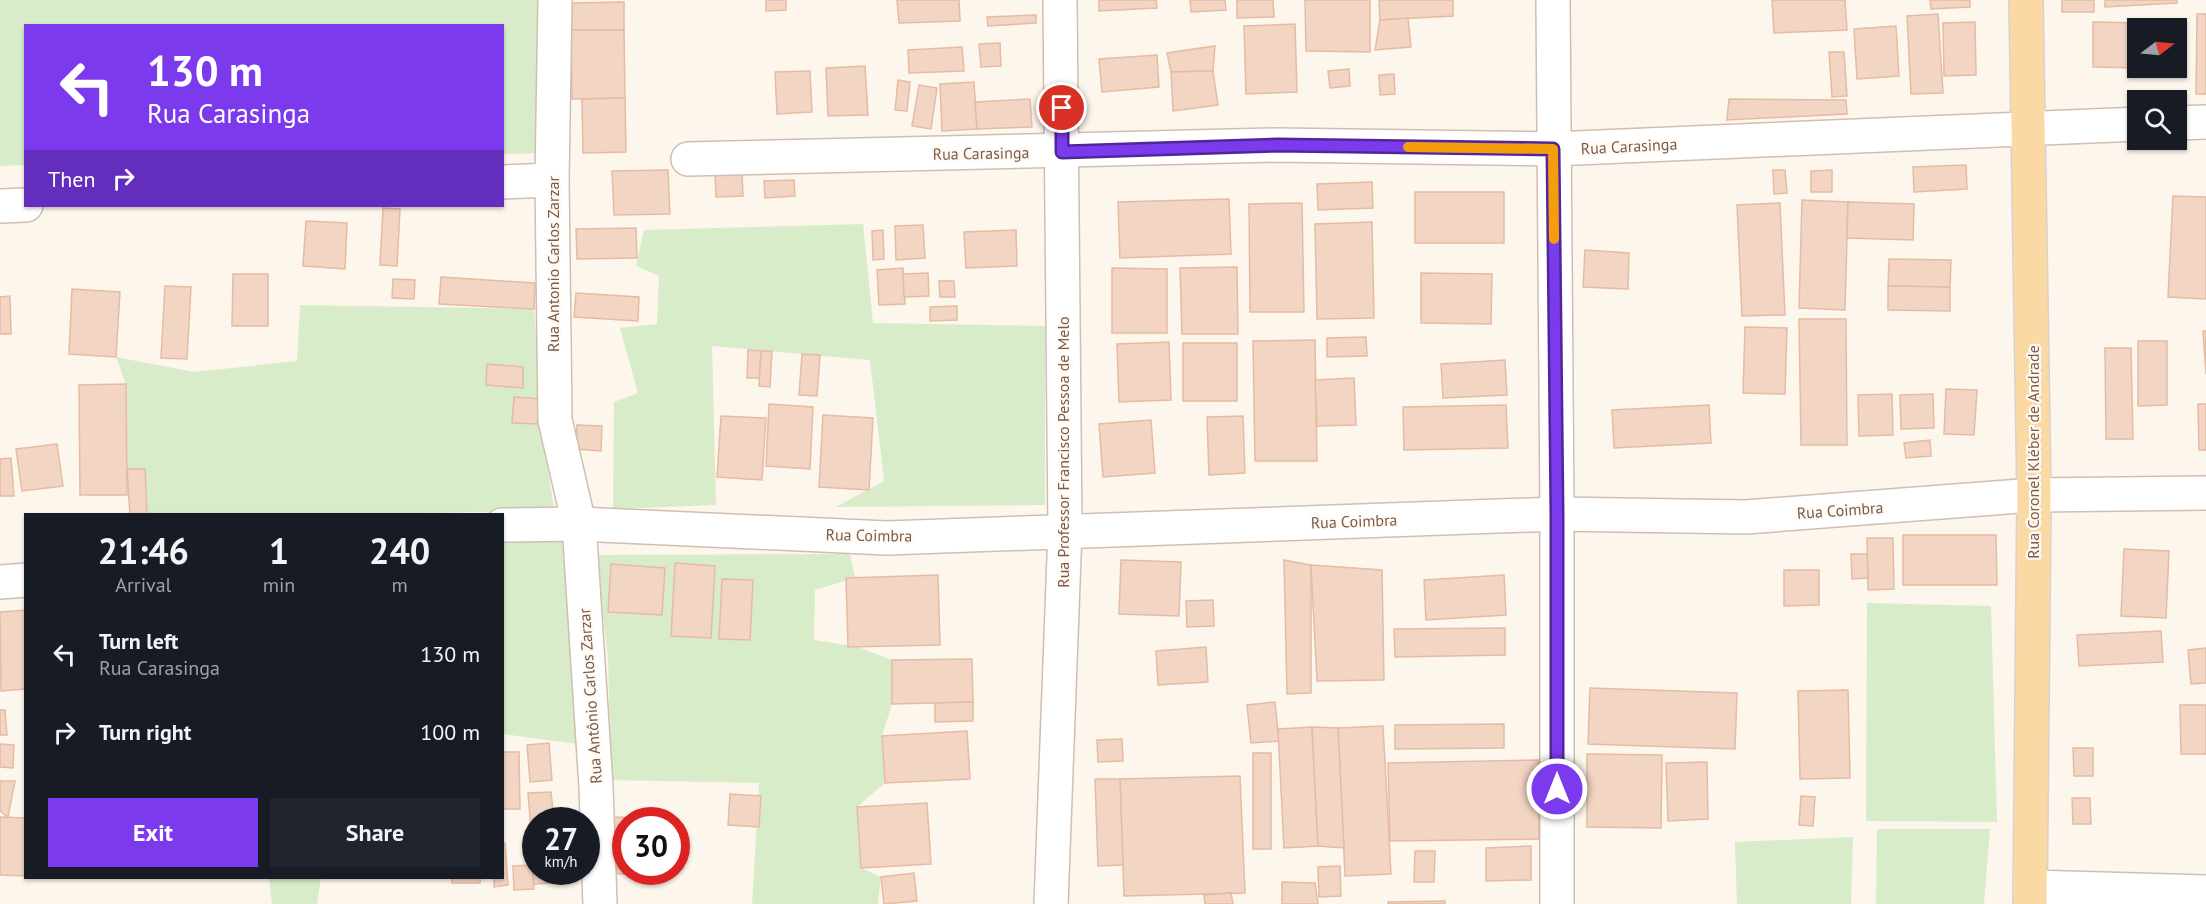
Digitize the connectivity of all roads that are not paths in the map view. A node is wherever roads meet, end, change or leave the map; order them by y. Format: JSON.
{"nodes":[{"id":1,"x":555,"y":0,"type":"edge"},
{"id":2,"x":1060,"y":0,"type":"edge"},
{"id":3,"x":1553,"y":0,"type":"edge"},
{"id":4,"x":2026,"y":0,"type":"edge"},
{"id":5,"x":2206,"y":122,"type":"edge"},
{"id":6,"x":2187,"y":123,"type":"edge"},
{"id":7,"x":2127,"y":124,"type":"edge"},
{"id":8,"x":2030,"y":127,"type":"junction"},
{"id":9,"x":1553,"y":149,"type":"junction"},
{"id":10,"x":1062,"y":152,"type":"junction"},
{"id":11,"x":688,"y":159,"type":"dead end"},
{"id":12,"x":552,"y":180,"type":"junction"},
{"id":13,"x":504,"y":182,"type":"edge"},
{"id":14,"x":24,"y":205,"type":"edge"},
{"id":15,"x":0,"y":206,"type":"edge"},
{"id":16,"x":2206,"y":493,"type":"edge"},
{"id":17,"x":2034,"y":495,"type":"junction"},
{"id":18,"x":1557,"y":514,"type":"junction"},
{"id":19,"x":579,"y":524,"type":"junction"},
{"id":20,"x":504,"y":525,"type":"edge"},
{"id":21,"x":1065,"y":530,"type":"junction"},
{"id":22,"x":24,"y":580,"type":"edge"},
{"id":23,"x":0,"y":582,"type":"edge"},
{"id":24,"x":2206,"y":892,"type":"edge"},
{"id":25,"x":2030,"y":895,"type":"edge"},
{"id":26,"x":600,"y":904,"type":"edge"},
{"id":27,"x":1051,"y":904,"type":"edge"},
{"id":28,"x":1557,"y":904,"type":"edge"}],
"edges":[{"from":1,"to":12,"type":"street","name":"Rua Antonio Carlos Zarzar"},
{"from":2,"to":10,"type":"street","name":"Rua Professor Francisco Pessoa de Melo"},
{"from":3,"to":9,"type":"street"},
{"from":4,"to":8,"type":"main road","name":"Rua Coronel Kléber de Andrade"},
{"from":5,"to":6,"type":"street"},
{"from":7,"to":8,"type":"street","name":"Rua Carasinga"},
{"from":8,"to":9,"type":"street","name":"Rua Carasinga"},
{"from":8,"to":17,"type":"main road","name":"Rua Coronel Kléber de Andrade"},
{"from":9,"to":10,"type":"street","name":"Rua Carasinga"},
{"from":9,"to":18,"type":"street"},
{"from":10,"to":11,"type":"street","name":"Rua Carasinga"},
{"from":10,"to":21,"type":"street","name":"Rua Professor Francisco Pessoa de Melo"},
{"from":12,"to":13,"type":"street"},
{"from":12,"to":19,"type":"street","name":"Rua Antonio Carlos Zarzar"},
{"from":14,"to":15,"type":"street"},
{"from":16,"to":17,"type":"street","name":"Rua Coimbra"},
{"from":17,"to":18,"type":"street","name":"Rua Coimbra"},
{"from":17,"to":25,"type":"main road","name":"Rua Coronel Kléber de Andrade"},
{"from":18,"to":21,"type":"street","name":"Rua Coimbra"},
{"from":18,"to":28,"type":"street"},
{"from":19,"to":20,"type":"street","name":"Rua Coimbra"},
{"from":19,"to":21,"type":"street","name":"Rua Coimbra"},
{"from":19,"to":26,"type":"street","name":"Rua Antônio Carlos Zarzar"},
{"from":21,"to":27,"type":"street","name":"Rua Professor Francisco Pessoa de Melo"},
{"from":22,"to":23,"type":"street"},
{"from":24,"to":25,"type":"street"}]}
